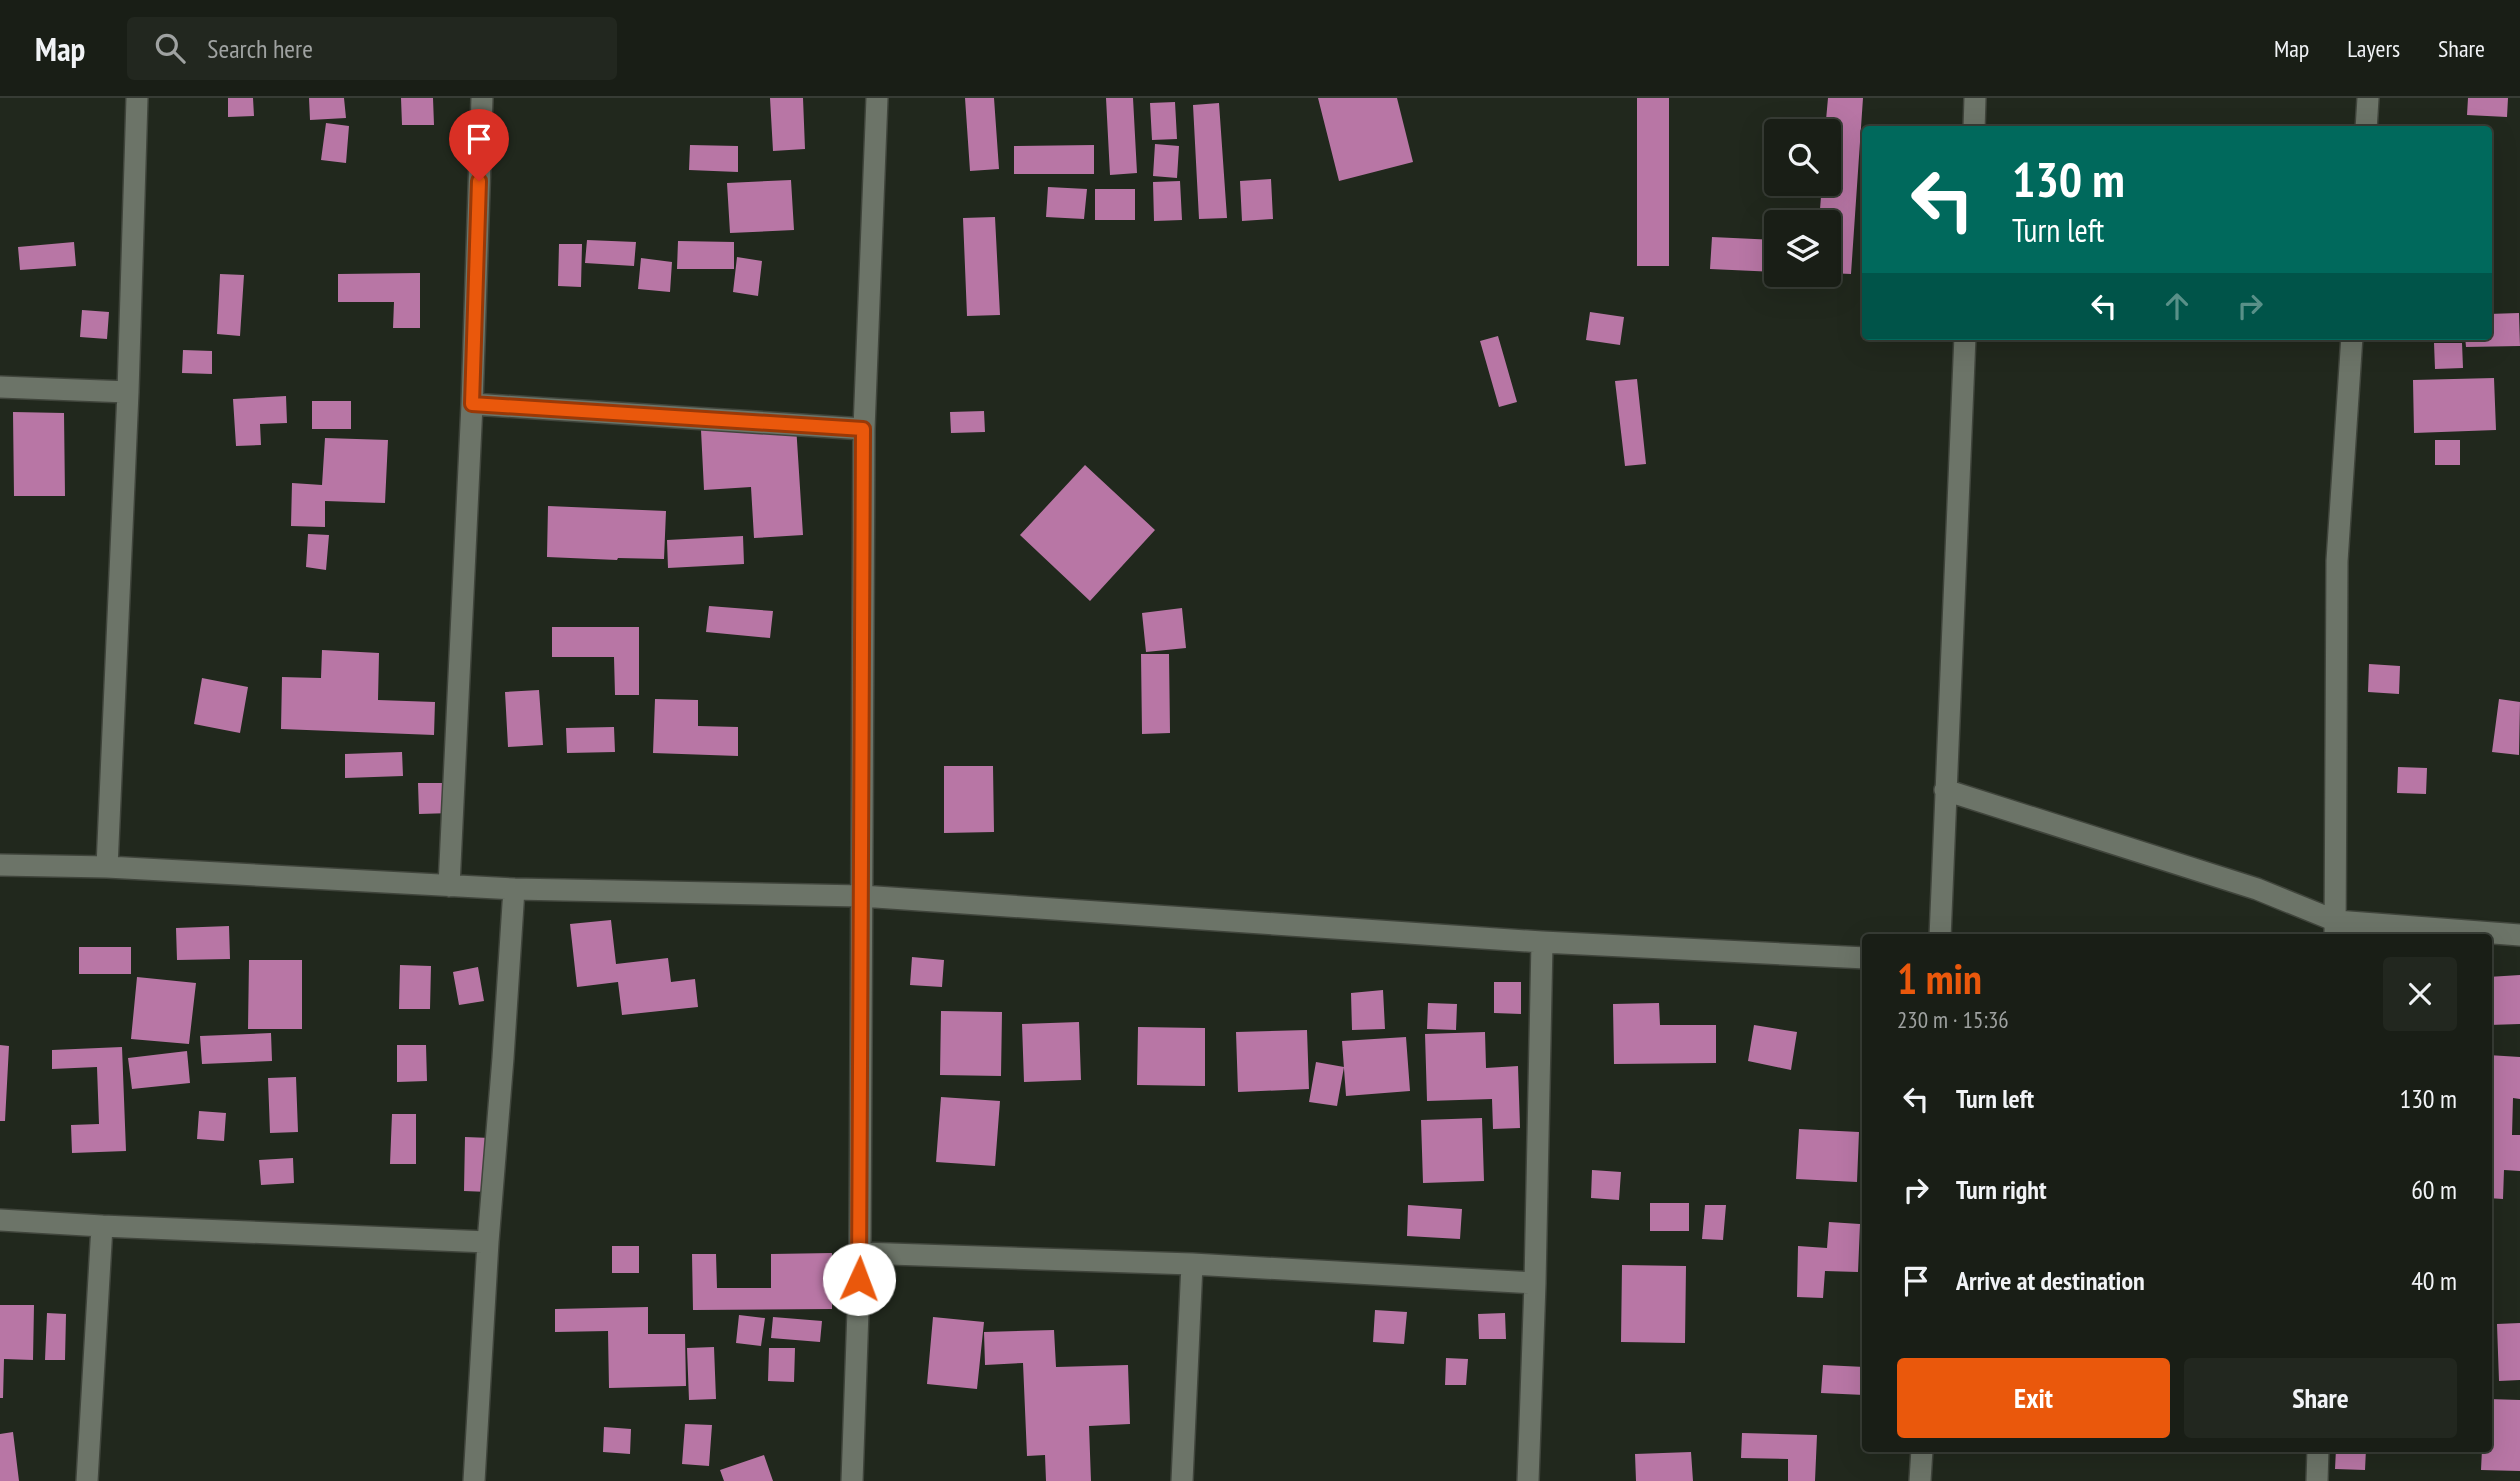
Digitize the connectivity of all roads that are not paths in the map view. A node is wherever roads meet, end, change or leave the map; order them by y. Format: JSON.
{"nodes":[{"id":1,"x":137,"y":98,"type":"edge"},
{"id":2,"x":482,"y":98,"type":"edge"},
{"id":3,"x":877,"y":98,"type":"edge"},
{"id":4,"x":1975,"y":98,"type":"edge"},
{"id":5,"x":2368,"y":98,"type":"edge"},
{"id":6,"x":1974,"y":126,"type":"edge"},
{"id":7,"x":2366,"y":126,"type":"edge"},
{"id":8,"x":1965,"y":340,"type":"edge"},
{"id":9,"x":2352,"y":340,"type":"edge"},
{"id":10,"x":0,"y":387,"type":"edge"},
{"id":11,"x":128,"y":391,"type":"junction"},
{"id":12,"x":472,"y":404,"type":"junction"},
{"id":13,"x":863,"y":429,"type":"junction"},
{"id":14,"x":1945,"y":790,"type":"junction"},
{"id":15,"x":0,"y":865,"type":"edge"},
{"id":16,"x":107,"y":867,"type":"junction"},
{"id":17,"x":449,"y":886,"type":"junction"},
{"id":18,"x":514,"y":889,"type":"junction"},
{"id":19,"x":861,"y":897,"type":"junction"},
{"id":20,"x":2335,"y":929,"type":"edge"},
{"id":21,"x":1940,"y":934,"type":"edge"},
{"id":22,"x":2489,"y":934,"type":"edge"},
{"id":23,"x":2492,"y":934,"type":"edge"},
{"id":24,"x":2520,"y":935,"type":"edge"},
{"id":25,"x":1542,"y":942,"type":"junction"},
{"id":26,"x":1862,"y":958,"type":"edge"},
{"id":27,"x":0,"y":1220,"type":"edge"},
{"id":28,"x":102,"y":1226,"type":"junction"},
{"id":29,"x":488,"y":1242,"type":"junction"},
{"id":30,"x":860,"y":1253,"type":"junction"},
{"id":31,"x":1192,"y":1264,"type":"junction"},
{"id":32,"x":1535,"y":1283,"type":"junction"},
{"id":33,"x":1922,"y":1452,"type":"edge"},
{"id":34,"x":2318,"y":1452,"type":"edge"},
{"id":35,"x":87,"y":1481,"type":"edge"},
{"id":36,"x":474,"y":1481,"type":"edge"},
{"id":37,"x":852,"y":1481,"type":"edge"},
{"id":38,"x":1182,"y":1481,"type":"edge"},
{"id":39,"x":1528,"y":1481,"type":"edge"},
{"id":40,"x":1920,"y":1481,"type":"edge"},
{"id":41,"x":2317,"y":1481,"type":"edge"}],
"edges":[{"from":1,"to":11,"type":"street"},
{"from":2,"to":12,"type":"street"},
{"from":3,"to":13,"type":"street"},
{"from":4,"to":6,"type":"street"},
{"from":5,"to":7,"type":"street"},
{"from":8,"to":14,"type":"street"},
{"from":9,"to":20,"type":"street"},
{"from":10,"to":11,"type":"street"},
{"from":11,"to":16,"type":"street"},
{"from":12,"to":13,"type":"street"},
{"from":12,"to":17,"type":"street"},
{"from":13,"to":19,"type":"street"},
{"from":14,"to":20,"type":"street"},
{"from":14,"to":21,"type":"street"},
{"from":15,"to":16,"type":"street"},
{"from":16,"to":17,"type":"street"},
{"from":17,"to":18,"type":"street"},
{"from":18,"to":19,"type":"street"},
{"from":18,"to":29,"type":"street"},
{"from":19,"to":25,"type":"street"},
{"from":19,"to":30,"type":"street"},
{"from":20,"to":22,"type":"street"},
{"from":23,"to":24,"type":"street"},
{"from":25,"to":26,"type":"street"},
{"from":25,"to":32,"type":"street"},
{"from":27,"to":28,"type":"street"},
{"from":28,"to":29,"type":"street"},
{"from":28,"to":35,"type":"street"},
{"from":29,"to":36,"type":"street"},
{"from":30,"to":31,"type":"street"},
{"from":30,"to":37,"type":"street"},
{"from":31,"to":32,"type":"street"},
{"from":31,"to":38,"type":"street"},
{"from":32,"to":39,"type":"street"},
{"from":33,"to":40,"type":"street"},
{"from":34,"to":41,"type":"street"}]}
